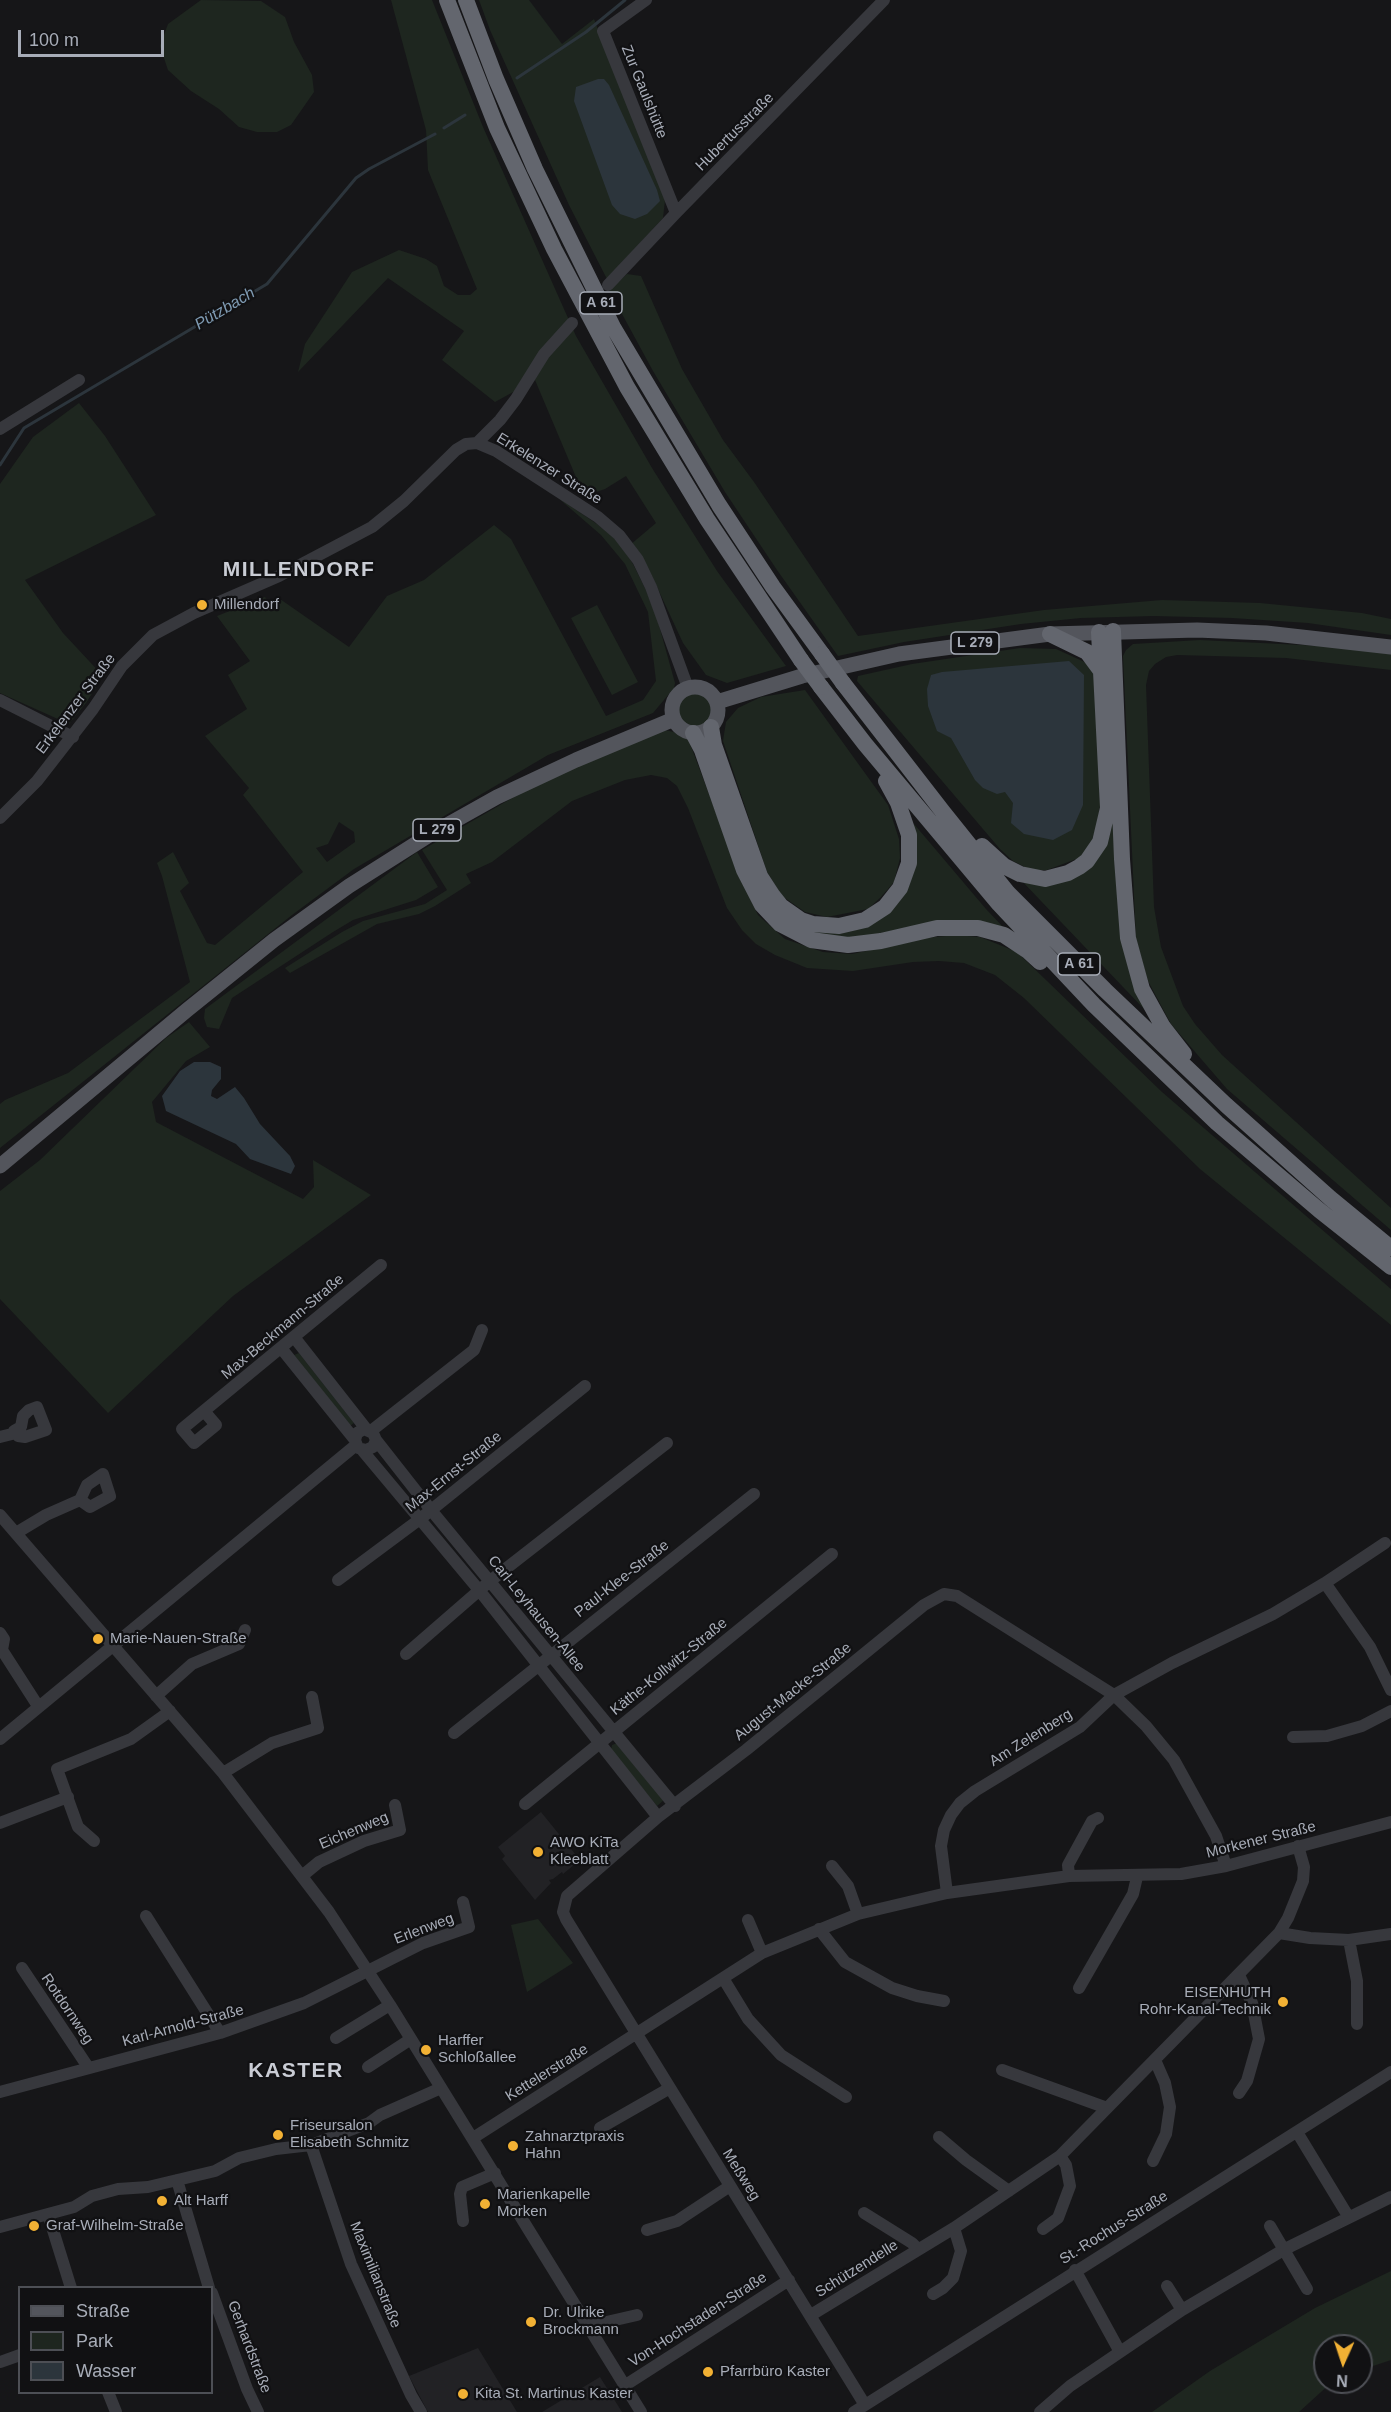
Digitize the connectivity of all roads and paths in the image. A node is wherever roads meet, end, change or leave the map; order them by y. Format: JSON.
{"nodes":[{"id":1,"x":447,"y":0,"type":"edge"},
{"id":2,"x":466,"y":0,"type":"edge"},
{"id":3,"x":646,"y":0,"type":"edge"},
{"id":4,"x":884,"y":0,"type":"edge"},
{"id":5,"x":675,"y":213,"type":"junction"},
{"id":6,"x":608,"y":285,"type":"dead end"},
{"id":7,"x":572,"y":323,"type":"dead end"},
{"id":8,"x":79,"y":380,"type":"dead end"},
{"id":9,"x":0,"y":429,"type":"edge"},
{"id":10,"x":477,"y":443,"type":"junction"},
{"id":11,"x":1106,"y":631,"type":"junction"},
{"id":12,"x":1050,"y":634,"type":"junction"},
{"id":13,"x":1391,"y":647,"type":"edge"},
{"id":14,"x":1101,"y":671,"type":"junction"},
{"id":15,"x":688,"y":688,"type":"junction"},
{"id":16,"x":0,"y":700,"type":"edge"},
{"id":17,"x":717,"y":702,"type":"junction"},
{"id":18,"x":674,"y":720,"type":"junction"},
{"id":19,"x":711,"y":727,"type":"junction"},
{"id":20,"x":693,"y":733,"type":"junction"},
{"id":21,"x":73,"y":737,"type":"junction"},
{"id":22,"x":865,"y":744,"type":"junction"},
{"id":23,"x":943,"y":812,"type":"junction"},
{"id":24,"x":0,"y":818,"type":"edge"},
{"id":25,"x":1094,"y":1005,"type":"junction"},
{"id":26,"x":1226,"y":1105,"type":"junction"},
{"id":27,"x":0,"y":1166,"type":"edge"},
{"id":28,"x":1391,"y":1248,"type":"edge"},
{"id":29,"x":381,"y":1265,"type":"dead end"},
{"id":30,"x":1391,"y":1267,"type":"edge"},
{"id":31,"x":482,"y":1330,"type":"dead end"},
{"id":32,"x":294,"y":1337,"type":"junction"},
{"id":33,"x":281,"y":1348,"type":"junction"},
{"id":34,"x":585,"y":1386,"type":"dead end"},
{"id":35,"x":204,"y":1411,"type":"dead end"},
{"id":36,"x":16,"y":1433,"type":"dead end"},
{"id":37,"x":372,"y":1434,"type":"junction"},
{"id":38,"x":0,"y":1437,"type":"edge"},
{"id":39,"x":667,"y":1443,"type":"dead end"},
{"id":40,"x":358,"y":1445,"type":"junction"},
{"id":41,"x":754,"y":1494,"type":"dead end"},
{"id":42,"x":80,"y":1500,"type":"dead end"},
{"id":43,"x":431,"y":1510,"type":"junction"},
{"id":44,"x":0,"y":1515,"type":"edge"},
{"id":45,"x":420,"y":1519,"type":"junction"},
{"id":46,"x":16,"y":1533,"type":"junction"},
{"id":47,"x":1385,"y":1543,"type":"dead end"},
{"id":48,"x":832,"y":1554,"type":"dead end"},
{"id":49,"x":339,"y":1580,"type":"dead end"},
{"id":50,"x":490,"y":1581,"type":"junction"},
{"id":51,"x":1325,"y":1583,"type":"junction"},
{"id":52,"x":479,"y":1590,"type":"junction"},
{"id":53,"x":244,"y":1630,"type":"dead end"},
{"id":54,"x":0,"y":1633,"type":"edge"},
{"id":55,"x":114,"y":1646,"type":"junction"},
{"id":56,"x":1,"y":1650,"type":"edge"},
{"id":57,"x":406,"y":1654,"type":"dead end"},
{"id":58,"x":551,"y":1655,"type":"junction"},
{"id":59,"x":539,"y":1666,"type":"junction"},
{"id":60,"x":1391,"y":1690,"type":"edge"},
{"id":61,"x":1114,"y":1695,"type":"junction"},
{"id":62,"x":156,"y":1696,"type":"junction"},
{"id":63,"x":312,"y":1697,"type":"dead end"},
{"id":64,"x":38,"y":1707,"type":"junction"},
{"id":65,"x":170,"y":1711,"type":"junction"},
{"id":66,"x":1391,"y":1711,"type":"edge"},
{"id":67,"x":613,"y":1732,"type":"junction"},
{"id":68,"x":454,"y":1733,"type":"dead end"},
{"id":69,"x":1293,"y":1737,"type":"dead end"},
{"id":70,"x":0,"y":1739,"type":"edge"},
{"id":71,"x":599,"y":1743,"type":"junction"},
{"id":72,"x":223,"y":1773,"type":"junction"},
{"id":73,"x":68,"y":1797,"type":"junction"},
{"id":74,"x":525,"y":1804,"type":"dead end"},
{"id":75,"x":394,"y":1805,"type":"dead end"},
{"id":76,"x":675,"y":1806,"type":"junction"},
{"id":77,"x":658,"y":1817,"type":"junction"},
{"id":78,"x":1098,"y":1818,"type":"dead end"},
{"id":79,"x":1391,"y":1822,"type":"edge"},
{"id":80,"x":0,"y":1823,"type":"edge"},
{"id":81,"x":94,"y":1841,"type":"dead end"},
{"id":82,"x":1298,"y":1846,"type":"junction"},
{"id":83,"x":832,"y":1866,"type":"dead end"},
{"id":84,"x":1226,"y":1866,"type":"junction"},
{"id":85,"x":302,"y":1876,"type":"junction"},
{"id":86,"x":1069,"y":1876,"type":"junction"},
{"id":87,"x":1137,"y":1877,"type":"junction"},
{"id":88,"x":947,"y":1893,"type":"junction"},
{"id":89,"x":463,"y":1902,"type":"dead end"},
{"id":90,"x":858,"y":1914,"type":"junction"},
{"id":91,"x":146,"y":1916,"type":"dead end"},
{"id":92,"x":748,"y":1920,"type":"dead end"},
{"id":93,"x":819,"y":1929,"type":"junction"},
{"id":94,"x":1279,"y":1933,"type":"junction"},
{"id":95,"x":1391,"y":1934,"type":"edge"},
{"id":96,"x":1349,"y":1940,"type":"junction"},
{"id":97,"x":762,"y":1953,"type":"junction"},
{"id":98,"x":593,"y":1961,"type":"joint"},
{"id":99,"x":22,"y":1968,"type":"dead end"},
{"id":100,"x":368,"y":1970,"type":"junction"},
{"id":101,"x":1239,"y":1975,"type":"junction"},
{"id":102,"x":723,"y":1978,"type":"junction"},
{"id":103,"x":1079,"y":1988,"type":"dead end"},
{"id":104,"x":944,"y":2001,"type":"dead end"},
{"id":105,"x":390,"y":2005,"type":"junction"},
{"id":106,"x":1358,"y":2024,"type":"dead end"},
{"id":107,"x":220,"y":2033,"type":"junction"},
{"id":108,"x":638,"y":2034,"type":"junction"},
{"id":109,"x":336,"y":2038,"type":"dead end"},
{"id":110,"x":411,"y":2039,"type":"junction"},
{"id":111,"x":1155,"y":2060,"type":"junction"},
{"id":112,"x":88,"y":2067,"type":"junction"},
{"id":113,"x":368,"y":2067,"type":"dead end"},
{"id":114,"x":1002,"y":2070,"type":"dead end"},
{"id":115,"x":1391,"y":2072,"type":"edge"},
{"id":116,"x":441,"y":2088,"type":"junction"},
{"id":117,"x":670,"y":2088,"type":"junction"},
{"id":118,"x":0,"y":2091,"type":"edge"},
{"id":119,"x":1239,"y":2093,"type":"dead end"},
{"id":120,"x":846,"y":2097,"type":"dead end"},
{"id":121,"x":1107,"y":2108,"type":"junction"},
{"id":122,"x":600,"y":2128,"type":"dead end"},
{"id":123,"x":1297,"y":2132,"type":"junction"},
{"id":124,"x":939,"y":2137,"type":"dead end"},
{"id":125,"x":473,"y":2138,"type":"junction"},
{"id":126,"x":311,"y":2145,"type":"junction"},
{"id":127,"x":1060,"y":2156,"type":"junction"},
{"id":128,"x":1153,"y":2161,"type":"dead end"},
{"id":129,"x":495,"y":2173,"type":"junction"},
{"id":130,"x":177,"y":2180,"type":"junction"},
{"id":131,"x":730,"y":2186,"type":"junction"},
{"id":132,"x":1009,"y":2191,"type":"junction"},
{"id":133,"x":1391,"y":2197,"type":"edge"},
{"id":134,"x":864,"y":2213,"type":"dead end"},
{"id":135,"x":48,"y":2214,"type":"junction"},
{"id":136,"x":1348,"y":2216,"type":"junction"},
{"id":137,"x":463,"y":2221,"type":"dead end"},
{"id":138,"x":1270,"y":2226,"type":"dead end"},
{"id":139,"x":0,"y":2227,"type":"edge"},
{"id":140,"x":954,"y":2228,"type":"junction"},
{"id":141,"x":1043,"y":2229,"type":"dead end"},
{"id":142,"x":647,"y":2230,"type":"dead end"},
{"id":143,"x":918,"y":2249,"type":"junction"},
{"id":144,"x":1285,"y":2249,"type":"junction"},
{"id":145,"x":1075,"y":2270,"type":"junction"},
{"id":146,"x":789,"y":2280,"type":"junction"},
{"id":147,"x":70,"y":2286,"type":"edge"},
{"id":148,"x":208,"y":2286,"type":"edge"},
{"id":149,"x":1167,"y":2286,"type":"dead end"},
{"id":150,"x":1307,"y":2289,"type":"dead end"},
{"id":151,"x":933,"y":2294,"type":"dead end"},
{"id":152,"x":213,"y":2296,"type":"edge"},
{"id":153,"x":1182,"y":2310,"type":"junction"},
{"id":154,"x":638,"y":2315,"type":"dead end"},
{"id":155,"x":811,"y":2315,"type":"junction"},
{"id":156,"x":589,"y":2326,"type":"junction"},
{"id":157,"x":1120,"y":2352,"type":"junction"},
{"id":158,"x":18,"y":2356,"type":"edge"},
{"id":159,"x":0,"y":2362,"type":"edge"},
{"id":160,"x":624,"y":2386,"type":"junction"},
{"id":161,"x":109,"y":2394,"type":"edge"},
{"id":162,"x":860,"y":2409,"type":"edge"},
{"id":163,"x":116,"y":2412,"type":"edge"},
{"id":164,"x":258,"y":2412,"type":"edge"},
{"id":165,"x":421,"y":2412,"type":"edge"},
{"id":166,"x":641,"y":2412,"type":"edge"},
{"id":167,"x":1040,"y":2412,"type":"edge"}],
"edges":[{"from":1,"to":22,"type":"highway","number":"A 61","bridge":true},
{"from":2,"to":23,"type":"highway","number":"A 61","bridge":true},
{"from":3,"to":5,"type":"street","name":"Zur Gaulshütte"},
{"from":4,"to":5,"type":"street","name":"Hubertusstraße"},
{"from":5,"to":6,"type":"street","name":"Hubertusstraße"},
{"from":7,"to":10,"type":"street"},
{"from":8,"to":9,"type":"street"},
{"from":10,"to":15,"type":"street","name":"Erkelenzer Straße"},
{"from":10,"to":21,"type":"street","name":"Erkelenzer Straße"},
{"from":11,"to":12,"type":"main road","number":"L 279"},
{"from":11,"to":13,"type":"main road","number":"L 279"},
{"from":11,"to":14,"type":"highway"},
{"from":11,"to":26,"type":"highway"},
{"from":12,"to":14,"type":"highway"},
{"from":12,"to":17,"type":"main road","number":"L 279"},
{"from":14,"to":23,"type":"highway"},
{"from":15,"to":17,"type":"main road"},
{"from":15,"to":18,"type":"main road"},
{"from":16,"to":21,"type":"street"},
{"from":17,"to":19,"type":"main road"},
{"from":18,"to":20,"type":"main road"},
{"from":18,"to":27,"type":"main road","number":"L 279"},
{"from":19,"to":20,"type":"main road"},
{"from":19,"to":22,"type":"highway"},
{"from":20,"to":25,"type":"highway"},
{"from":21,"to":24,"type":"street","name":"Erkelenzer Straße"},
{"from":22,"to":25,"type":"highway","number":"A 61"},
{"from":23,"to":26,"type":"highway","number":"A 61"},
{"from":25,"to":30,"type":"highway","number":"A 61"},
{"from":26,"to":28,"type":"highway","number":"A 61"},
{"from":29,"to":32,"type":"street","name":"Max-Beckmann-Straße"},
{"from":31,"to":37,"type":"street"},
{"from":32,"to":33,"type":"street","name":"Max-Beckmann-Straße"},
{"from":32,"to":37,"type":"street","name":"Carl-Leyhausen-Allee"},
{"from":33,"to":35,"type":"street","name":"Max-Beckmann-Straße"},
{"from":33,"to":40,"type":"street","name":"Carl-Leyhausen-Allee"},
{"from":34,"to":43,"type":"street","name":"Max-Ernst-Straße"},
{"from":36,"to":38,"type":"street"},
{"from":37,"to":40,"type":"street"},
{"from":37,"to":40,"type":"street"},
{"from":37,"to":43,"type":"street","name":"Carl-Leyhausen-Allee"},
{"from":39,"to":50,"type":"street"},
{"from":40,"to":45,"type":"street","name":"Carl-Leyhausen-Allee"},
{"from":40,"to":55,"type":"street"},
{"from":41,"to":58,"type":"street","name":"Paul-Klee-Straße"},
{"from":42,"to":46,"type":"street"},
{"from":43,"to":45,"type":"street","name":"Max-Ernst-Straße"},
{"from":43,"to":50,"type":"street","name":"Carl-Leyhausen-Allee"},
{"from":44,"to":46,"type":"street"},
{"from":45,"to":49,"type":"street","name":"Max-Ernst-Straße"},
{"from":45,"to":52,"type":"street","name":"Carl-Leyhausen-Allee"},
{"from":46,"to":55,"type":"street"},
{"from":47,"to":51,"type":"street","name":"Am Zelenberg"},
{"from":48,"to":67,"type":"street","name":"Käthe-Kollwitz-Straße"},
{"from":50,"to":52,"type":"street"},
{"from":50,"to":58,"type":"street","name":"Carl-Leyhausen-Allee"},
{"from":51,"to":60,"type":"street"},
{"from":51,"to":61,"type":"street","name":"Am Zelenberg"},
{"from":52,"to":57,"type":"street"},
{"from":52,"to":59,"type":"street","name":"Carl-Leyhausen-Allee"},
{"from":53,"to":62,"type":"street"},
{"from":54,"to":56,"type":"street"},
{"from":55,"to":62,"type":"street"},
{"from":55,"to":64,"type":"street"},
{"from":56,"to":64,"type":"street"},
{"from":58,"to":59,"type":"street","name":"Paul-Klee-Straße"},
{"from":58,"to":67,"type":"street","name":"Carl-Leyhausen-Allee"},
{"from":59,"to":68,"type":"street","name":"Paul-Klee-Straße"},
{"from":59,"to":71,"type":"street","name":"Carl-Leyhausen-Allee"},
{"from":61,"to":76,"type":"street","name":"August-Macke-Straße"},
{"from":61,"to":84,"type":"street","name":"August-Macke-Straße"},
{"from":61,"to":88,"type":"street","name":"Am Zelenberg"},
{"from":62,"to":65,"type":"street"},
{"from":63,"to":72,"type":"street"},
{"from":64,"to":70,"type":"street"},
{"from":65,"to":72,"type":"street"},
{"from":65,"to":73,"type":"street"},
{"from":66,"to":69,"type":"street"},
{"from":67,"to":71,"type":"street","name":"Käthe-Kollwitz-Straße"},
{"from":67,"to":76,"type":"street","name":"Carl-Leyhausen-Allee"},
{"from":71,"to":74,"type":"street","name":"Käthe-Kollwitz-Straße"},
{"from":71,"to":77,"type":"street","name":"Carl-Leyhausen-Allee"},
{"from":72,"to":85,"type":"street"},
{"from":73,"to":80,"type":"street"},
{"from":73,"to":81,"type":"street"},
{"from":75,"to":85,"type":"street","name":"Eichenweg"},
{"from":76,"to":77,"type":"street","name":"August-Macke-Straße"},
{"from":77,"to":98,"type":"street","name":"August-Macke-Straße"},
{"from":78,"to":86,"type":"street"},
{"from":79,"to":82,"type":"street","name":"Morkener Straße"},
{"from":82,"to":84,"type":"street","name":"Morkener Straße"},
{"from":82,"to":94,"type":"street","name":"Schützendelle"},
{"from":83,"to":90,"type":"street"},
{"from":84,"to":87,"type":"street","name":"Morkener Straße"},
{"from":85,"to":100,"type":"street"},
{"from":86,"to":87,"type":"street","name":"Morkener Straße"},
{"from":86,"to":88,"type":"street","name":"Morkener Straße"},
{"from":87,"to":103,"type":"street"},
{"from":88,"to":90,"type":"street","name":"Morkener Straße"},
{"from":89,"to":100,"type":"street","name":"Erlenweg"},
{"from":90,"to":93,"type":"street","name":"Morkener Straße"},
{"from":91,"to":107,"type":"street"},
{"from":92,"to":97,"type":"street"},
{"from":93,"to":97,"type":"street","name":"Morkener Straße"},
{"from":93,"to":104,"type":"street"},
{"from":94,"to":96,"type":"street"},
{"from":94,"to":101,"type":"street","name":"Schützendelle"},
{"from":95,"to":96,"type":"street"},
{"from":96,"to":106,"type":"street"},
{"from":97,"to":102,"type":"street","name":"Morkener Straße"},
{"from":98,"to":108,"type":"street","name":"Meßweg"},
{"from":99,"to":112,"type":"street","name":"Rotdornweg"},
{"from":100,"to":105,"type":"street"},
{"from":100,"to":107,"type":"street","name":"Karl-Arnold-Straße"},
{"from":101,"to":111,"type":"street","name":"Schützendelle"},
{"from":101,"to":119,"type":"street"},
{"from":102,"to":108,"type":"street","name":"Morkener Straße"},
{"from":102,"to":120,"type":"street"},
{"from":105,"to":109,"type":"street"},
{"from":105,"to":110,"type":"street"},
{"from":107,"to":112,"type":"street","name":"Karl-Arnold-Straße"},
{"from":108,"to":117,"type":"street","name":"Meßweg"},
{"from":108,"to":125,"type":"street","name":"Kettelerstraße"},
{"from":110,"to":113,"type":"street"},
{"from":110,"to":116,"type":"street"},
{"from":111,"to":121,"type":"street","name":"Schützendelle"},
{"from":111,"to":128,"type":"street"},
{"from":112,"to":118,"type":"street","name":"Karl-Arnold-Straße"},
{"from":114,"to":121,"type":"street"},
{"from":115,"to":123,"type":"street","name":"St.-Rochus-Straße"},
{"from":116,"to":125,"type":"street"},
{"from":116,"to":126,"type":"street"},
{"from":117,"to":122,"type":"street"},
{"from":117,"to":131,"type":"street","name":"Meßweg"},
{"from":121,"to":127,"type":"street","name":"Schützendelle"},
{"from":123,"to":136,"type":"street"},
{"from":123,"to":145,"type":"street","name":"St.-Rochus-Straße"},
{"from":124,"to":132,"type":"street"},
{"from":125,"to":129,"type":"street"},
{"from":126,"to":130,"type":"street"},
{"from":126,"to":165,"type":"street","name":"Maximilianstraße"},
{"from":127,"to":132,"type":"street","name":"Schützendelle"},
{"from":127,"to":141,"type":"street"},
{"from":129,"to":137,"type":"street"},
{"from":129,"to":156,"type":"street"},
{"from":130,"to":135,"type":"street"},
{"from":130,"to":148,"type":"street","name":"Gerhardstraße"},
{"from":131,"to":142,"type":"street"},
{"from":131,"to":146,"type":"street","name":"Meßweg"},
{"from":132,"to":140,"type":"street","name":"Schützendelle"},
{"from":133,"to":136,"type":"street"},
{"from":134,"to":143,"type":"street","name":"Schützendelle"},
{"from":135,"to":139,"type":"street"},
{"from":135,"to":147,"type":"street"},
{"from":136,"to":144,"type":"street"},
{"from":138,"to":144,"type":"street"},
{"from":140,"to":143,"type":"street","name":"Schützendelle"},
{"from":140,"to":151,"type":"street"},
{"from":143,"to":155,"type":"street","name":"Schützendelle"},
{"from":144,"to":150,"type":"street"},
{"from":144,"to":153,"type":"street"},
{"from":145,"to":157,"type":"street"},
{"from":145,"to":162,"type":"street","name":"St.-Rochus-Straße"},
{"from":146,"to":155,"type":"street","name":"Meßweg"},
{"from":146,"to":160,"type":"street","name":"Von-Hochstaden-Straße"},
{"from":149,"to":153,"type":"street"},
{"from":152,"to":164,"type":"street","name":"Gerhardstraße"},
{"from":153,"to":157,"type":"street"},
{"from":154,"to":156,"type":"street"},
{"from":155,"to":162,"type":"street","name":"Meßweg"},
{"from":156,"to":160,"type":"street"},
{"from":157,"to":167,"type":"street"},
{"from":158,"to":159,"type":"street"},
{"from":160,"to":166,"type":"street"},
{"from":161,"to":163,"type":"street"}]}
